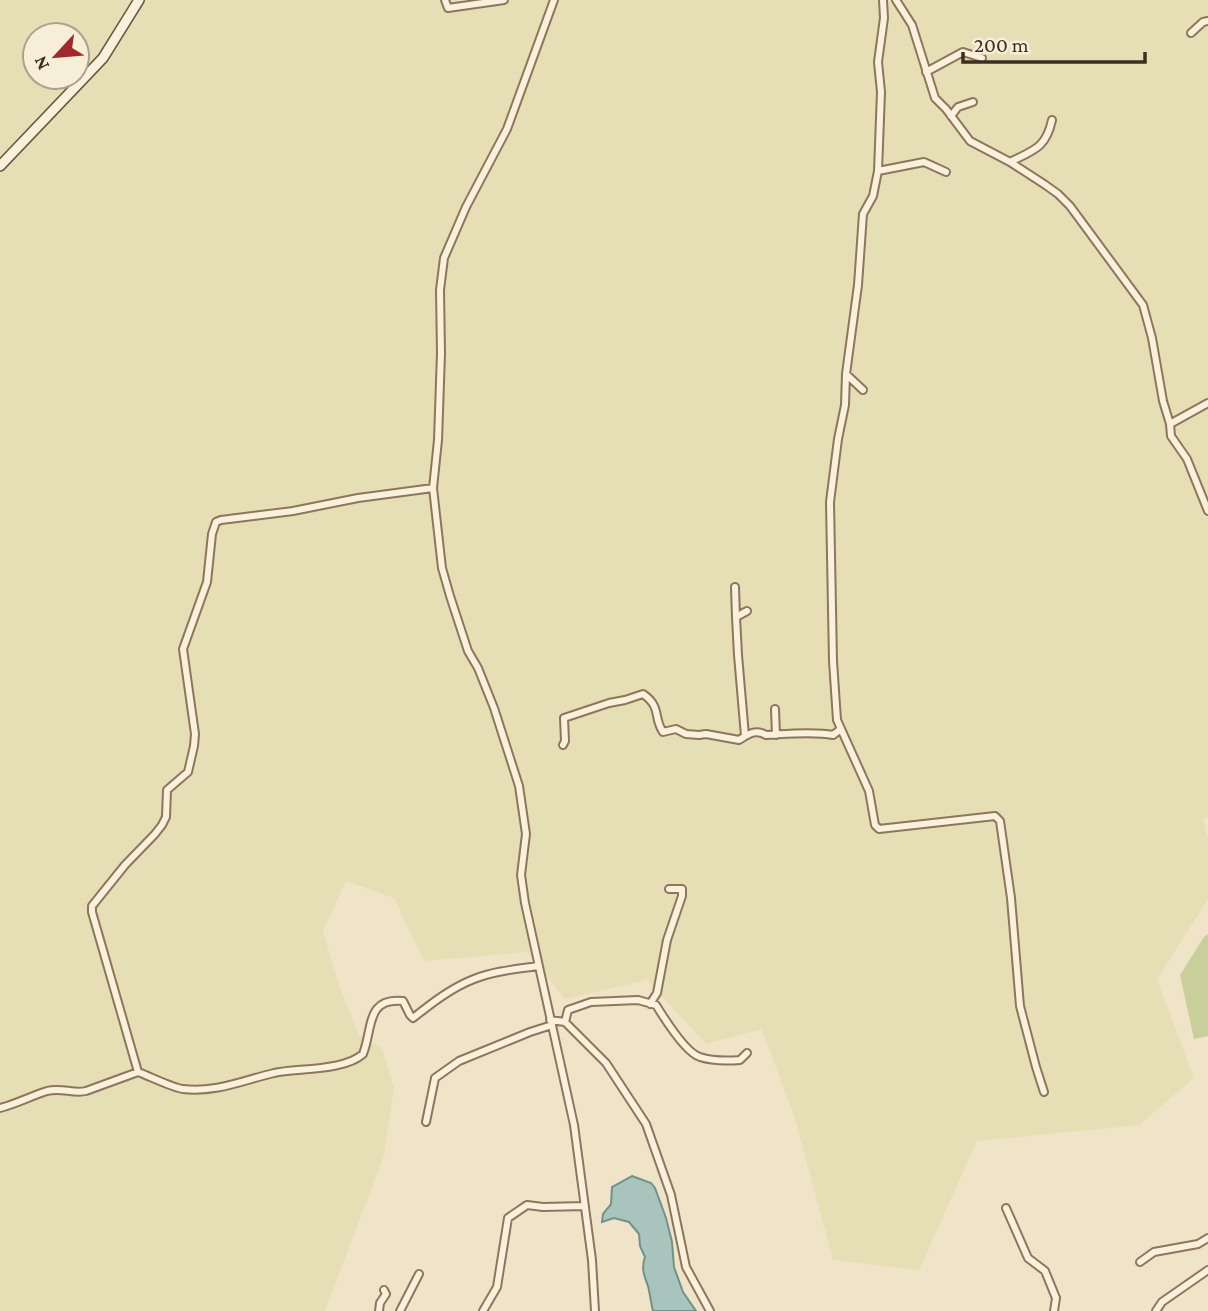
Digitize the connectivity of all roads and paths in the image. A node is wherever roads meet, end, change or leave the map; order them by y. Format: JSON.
{"nodes":[{"id":1,"x":139,"y":0,"type":"edge"},
{"id":2,"x":445,"y":0,"type":"edge"},
{"id":3,"x":504,"y":0,"type":"edge"},
{"id":4,"x":554,"y":0,"type":"edge"},
{"id":5,"x":883,"y":0,"type":"edge"},
{"id":6,"x":896,"y":0,"type":"edge"},
{"id":7,"x":477,"y":2,"type":"edge"},
{"id":8,"x":1208,"y":21,"type":"edge"},
{"id":9,"x":1191,"y":33,"type":"dead end"},
{"id":10,"x":982,"y":58,"type":"dead end"},
{"id":11,"x":926,"y":72,"type":"junction"},
{"id":12,"x":973,"y":102,"type":"dead end"},
{"id":13,"x":951,"y":116,"type":"junction"},
{"id":14,"x":1052,"y":120,"type":"dead end"},
{"id":15,"x":1010,"y":162,"type":"junction"},
{"id":16,"x":0,"y":166,"type":"edge"},
{"id":17,"x":878,"y":171,"type":"junction"},
{"id":18,"x":946,"y":172,"type":"dead end"},
{"id":19,"x":846,"y":374,"type":"junction"},
{"id":20,"x":863,"y":390,"type":"dead end"},
{"id":21,"x":1208,"y":403,"type":"edge"},
{"id":22,"x":1170,"y":424,"type":"junction"},
{"id":23,"x":433,"y":488,"type":"junction"},
{"id":24,"x":1208,"y":511,"type":"edge"},
{"id":25,"x":735,"y":587,"type":"dead end"},
{"id":26,"x":747,"y":611,"type":"dead end"},
{"id":27,"x":736,"y":617,"type":"junction"},
{"id":28,"x":775,"y":709,"type":"dead end"},
{"id":29,"x":841,"y":729,"type":"junction"},
{"id":30,"x":776,"y":734,"type":"junction"},
{"id":31,"x":745,"y":736,"type":"junction"},
{"id":32,"x":563,"y":745,"type":"dead end"},
{"id":33,"x":669,"y":889,"type":"dead end"},
{"id":34,"x":539,"y":966,"type":"junction"},
{"id":35,"x":650,"y":1004,"type":"junction"},
{"id":36,"x":565,"y":1022,"type":"junction"},
{"id":37,"x":551,"y":1023,"type":"junction"},
{"id":38,"x":747,"y":1054,"type":"dead end"},
{"id":39,"x":138,"y":1072,"type":"junction"},
{"id":40,"x":1044,"y":1091,"type":"dead end"},
{"id":41,"x":0,"y":1108,"type":"edge"},
{"id":42,"x":426,"y":1122,"type":"dead end"},
{"id":43,"x":585,"y":1206,"type":"junction"},
{"id":44,"x":1006,"y":1208,"type":"dead end"},
{"id":45,"x":1208,"y":1238,"type":"edge"},
{"id":46,"x":1140,"y":1262,"type":"dead end"},
{"id":47,"x":1208,"y":1270,"type":"edge"},
{"id":48,"x":419,"y":1274,"type":"dead end"},
{"id":49,"x":384,"y":1290,"type":"dead end"},
{"id":50,"x":379,"y":1311,"type":"edge"},
{"id":51,"x":400,"y":1311,"type":"edge"},
{"id":52,"x":484,"y":1311,"type":"edge"},
{"id":53,"x":595,"y":1311,"type":"edge"},
{"id":54,"x":710,"y":1311,"type":"edge"},
{"id":55,"x":1054,"y":1311,"type":"edge"},
{"id":56,"x":1156,"y":1311,"type":"edge"}],
"edges":[{"from":1,"to":16,"type":"street"},
{"from":2,"to":7,"type":"street"},
{"from":3,"to":7,"type":"street"},
{"from":4,"to":23,"type":"street"},
{"from":5,"to":17,"type":"street"},
{"from":6,"to":11,"type":"street"},
{"from":8,"to":9,"type":"street"},
{"from":10,"to":11,"type":"street"},
{"from":11,"to":13,"type":"street"},
{"from":12,"to":13,"type":"street"},
{"from":13,"to":15,"type":"street"},
{"from":14,"to":15,"type":"street"},
{"from":15,"to":22,"type":"street"},
{"from":17,"to":18,"type":"street"},
{"from":17,"to":19,"type":"street"},
{"from":19,"to":20,"type":"street"},
{"from":19,"to":29,"type":"street"},
{"from":21,"to":22,"type":"street"},
{"from":22,"to":24,"type":"street"},
{"from":23,"to":34,"type":"street"},
{"from":23,"to":39,"type":"street"},
{"from":25,"to":27,"type":"street"},
{"from":26,"to":27,"type":"street"},
{"from":27,"to":31,"type":"street"},
{"from":28,"to":30,"type":"street"},
{"from":29,"to":30,"type":"street"},
{"from":29,"to":40,"type":"street"},
{"from":30,"to":31,"type":"street"},
{"from":31,"to":32,"type":"street"},
{"from":33,"to":35,"type":"street"},
{"from":34,"to":37,"type":"street"},
{"from":34,"to":39,"type":"street"},
{"from":35,"to":36,"type":"street"},
{"from":35,"to":38,"type":"street"},
{"from":36,"to":37,"type":"street"},
{"from":36,"to":54,"type":"street"},
{"from":37,"to":42,"type":"street"},
{"from":37,"to":43,"type":"street"},
{"from":39,"to":41,"type":"street"},
{"from":43,"to":52,"type":"street"},
{"from":43,"to":53,"type":"street"},
{"from":44,"to":55,"type":"street"},
{"from":45,"to":46,"type":"street"},
{"from":47,"to":56,"type":"street"},
{"from":48,"to":51,"type":"street"},
{"from":49,"to":50,"type":"street"}]}
